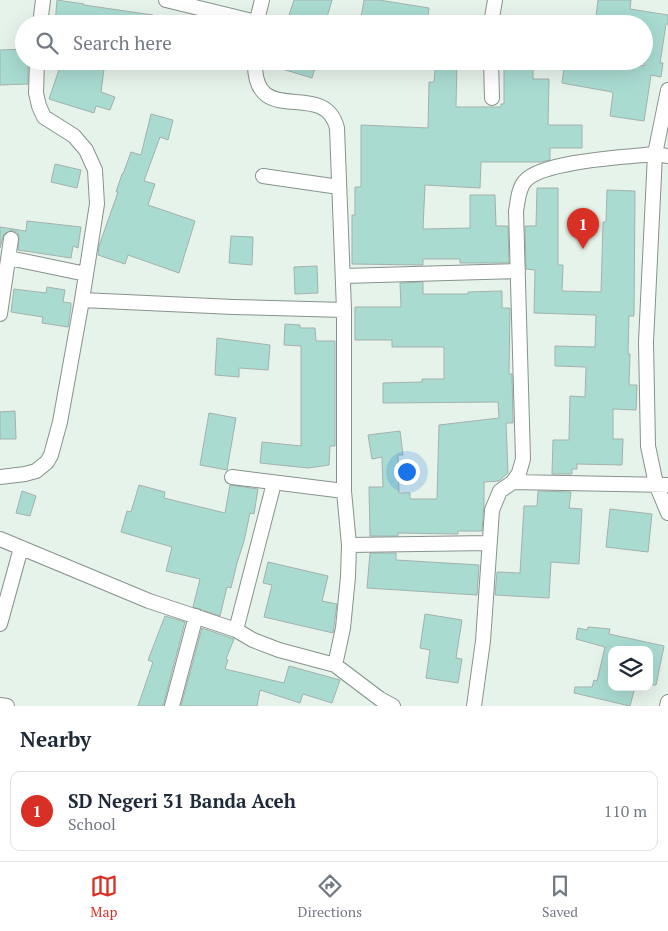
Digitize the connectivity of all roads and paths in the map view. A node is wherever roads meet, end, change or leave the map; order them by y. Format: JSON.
{"nodes":[{"id":1,"x":43,"y":0,"type":"edge"},
{"id":2,"x":166,"y":0,"type":"edge"},
{"id":3,"x":262,"y":0,"type":"edge"},
{"id":4,"x":495,"y":0,"type":"edge"},
{"id":5,"x":41,"y":15,"type":"edge"},
{"id":6,"x":225,"y":15,"type":"edge"},
{"id":7,"x":258,"y":15,"type":"edge"},
{"id":8,"x":492,"y":15,"type":"edge"},
{"id":9,"x":37,"y":70,"type":"edge"},
{"id":10,"x":255,"y":70,"type":"edge"},
{"id":11,"x":491,"y":70,"type":"edge"},
{"id":12,"x":668,"y":90,"type":"edge"},
{"id":13,"x":492,"y":98,"type":"dead end"},
{"id":14,"x":662,"y":155,"type":"edge"},
{"id":15,"x":263,"y":176,"type":"dead end"},
{"id":16,"x":339,"y":187,"type":"junction"},
{"id":17,"x":12,"y":239,"type":"dead end"},
{"id":18,"x":8,"y":258,"type":"junction"},
{"id":19,"x":518,"y":272,"type":"junction"},
{"id":20,"x":86,"y":274,"type":"junction"},
{"id":21,"x":343,"y":276,"type":"junction"},
{"id":22,"x":82,"y":300,"type":"junction"},
{"id":23,"x":344,"y":310,"type":"junction"},
{"id":24,"x":0,"y":314,"type":"edge"},
{"id":25,"x":0,"y":476,"type":"edge"},
{"id":26,"x":232,"y":477,"type":"dead end"},
{"id":27,"x":513,"y":482,"type":"junction"},
{"id":28,"x":274,"y":483,"type":"junction"},
{"id":29,"x":662,"y":484,"type":"edge"},
{"id":30,"x":344,"y":491,"type":"junction"},
{"id":31,"x":668,"y":513,"type":"edge"},
{"id":32,"x":0,"y":539,"type":"edge"},
{"id":33,"x":489,"y":544,"type":"junction"},
{"id":34,"x":348,"y":545,"type":"junction"},
{"id":35,"x":21,"y":548,"type":"junction"},
{"id":36,"x":196,"y":616,"type":"junction"},
{"id":37,"x":0,"y":624,"type":"edge"},
{"id":38,"x":236,"y":630,"type":"junction"},
{"id":39,"x":335,"y":665,"type":"junction"},
{"id":40,"x":668,"y":702,"type":"edge"},
{"id":41,"x":0,"y":705,"type":"edge"},
{"id":42,"x":7,"y":706,"type":"edge"},
{"id":43,"x":172,"y":706,"type":"edge"},
{"id":44,"x":393,"y":706,"type":"edge"},
{"id":45,"x":474,"y":706,"type":"edge"},
{"id":46,"x":667,"y":706,"type":"edge"}],
"edges":[{"from":1,"to":5,"type":"street"},
{"from":2,"to":6,"type":"street"},
{"from":3,"to":7,"type":"street"},
{"from":4,"to":8,"type":"street"},
{"from":9,"to":20,"type":"street"},
{"from":10,"to":16,"type":"street"},
{"from":11,"to":13,"type":"street"},
{"from":12,"to":14,"type":"street"},
{"from":14,"to":19,"type":"street"},
{"from":14,"to":29,"type":"street"},
{"from":15,"to":16,"type":"street"},
{"from":16,"to":21,"type":"street"},
{"from":17,"to":18,"type":"street"},
{"from":18,"to":20,"type":"street"},
{"from":18,"to":24,"type":"street"},
{"from":19,"to":21,"type":"street"},
{"from":19,"to":27,"type":"street"},
{"from":20,"to":22,"type":"street"},
{"from":21,"to":23,"type":"street"},
{"from":22,"to":23,"type":"street"},
{"from":22,"to":25,"type":"street"},
{"from":23,"to":30,"type":"street"},
{"from":26,"to":28,"type":"street"},
{"from":27,"to":29,"type":"street"},
{"from":27,"to":33,"type":"street"},
{"from":28,"to":30,"type":"street"},
{"from":28,"to":38,"type":"street"},
{"from":29,"to":31,"type":"street"},
{"from":30,"to":34,"type":"street"},
{"from":32,"to":35,"type":"street"},
{"from":33,"to":34,"type":"street"},
{"from":33,"to":45,"type":"street"},
{"from":34,"to":39,"type":"street"},
{"from":35,"to":36,"type":"street"},
{"from":35,"to":37,"type":"street"},
{"from":36,"to":38,"type":"street"},
{"from":36,"to":43,"type":"street"},
{"from":38,"to":39,"type":"street"},
{"from":39,"to":44,"type":"street"},
{"from":40,"to":46,"type":"street"},
{"from":41,"to":42,"type":"street"}]}
